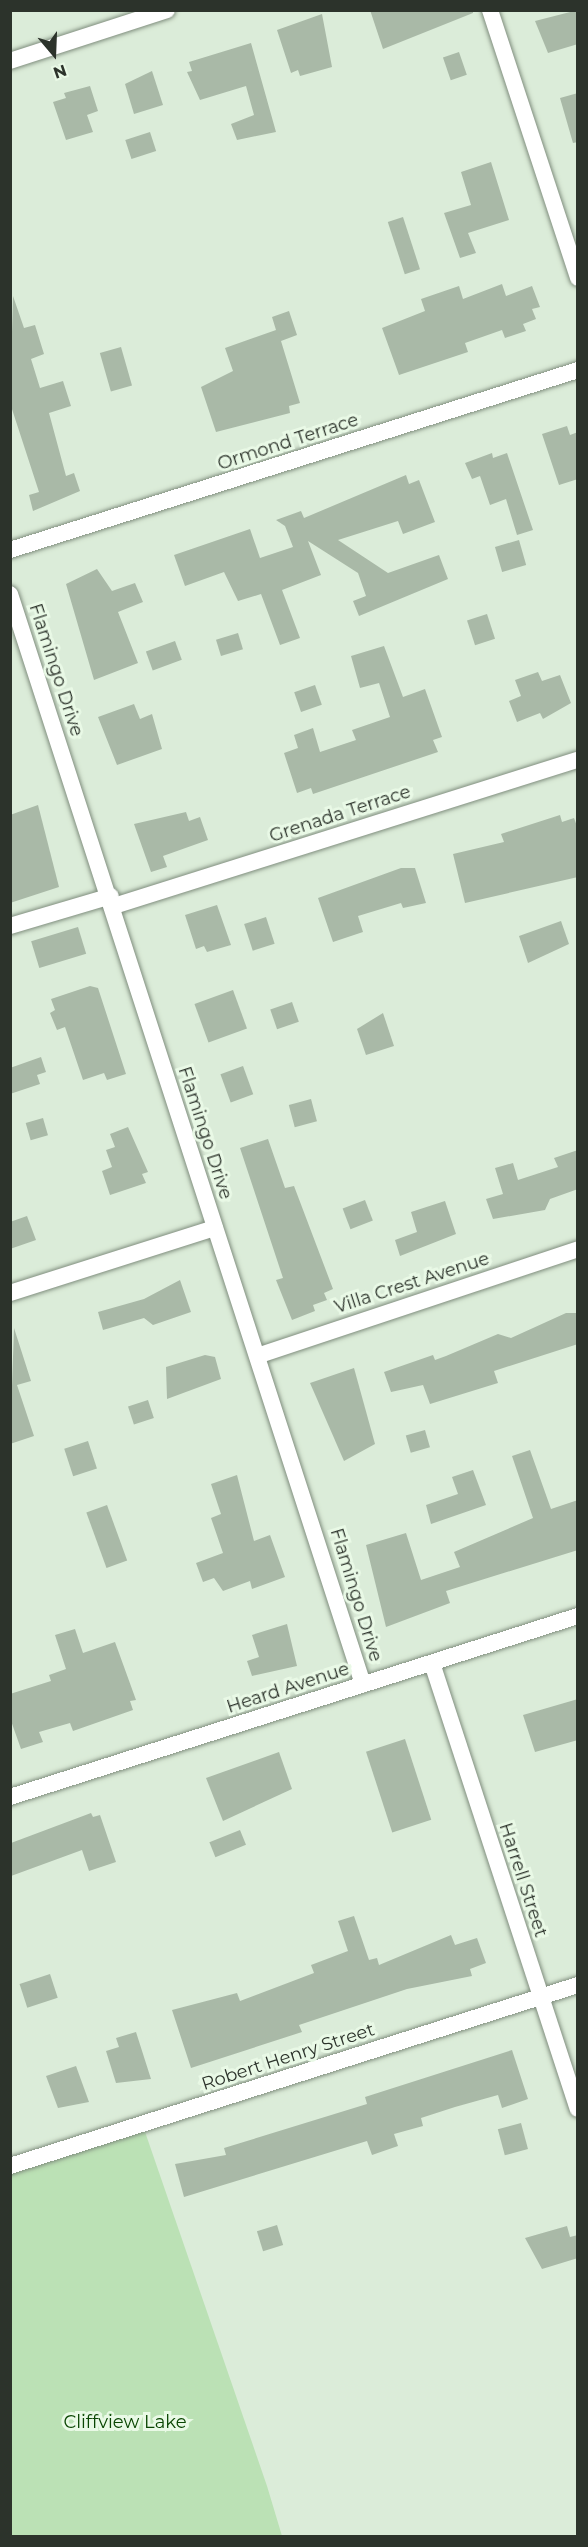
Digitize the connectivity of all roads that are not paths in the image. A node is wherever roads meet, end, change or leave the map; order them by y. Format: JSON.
{"nodes":[{"id":1,"x":167,"y":10,"type":"edge"},
{"id":2,"x":490,"y":10,"type":"edge"},
{"id":3,"x":10,"y":60,"type":"edge"},
{"id":4,"x":578,"y":278,"type":"edge"},
{"id":5,"x":578,"y":370,"type":"edge"},
{"id":6,"x":10,"y":550,"type":"edge"},
{"id":7,"x":10,"y":594,"type":"edge"},
{"id":8,"x":578,"y":760,"type":"edge"},
{"id":9,"x":112,"y":901,"type":"junction"},
{"id":10,"x":10,"y":926,"type":"edge"},
{"id":11,"x":216,"y":1228,"type":"junction"},
{"id":12,"x":578,"y":1249,"type":"edge"},
{"id":13,"x":10,"y":1293,"type":"edge"},
{"id":14,"x":260,"y":1355,"type":"junction"},
{"id":15,"x":578,"y":1616,"type":"edge"},
{"id":16,"x":432,"y":1663,"type":"junction"},
{"id":17,"x":363,"y":1684,"type":"junction"},
{"id":18,"x":10,"y":1797,"type":"edge"},
{"id":19,"x":578,"y":1985,"type":"edge"},
{"id":20,"x":541,"y":1997,"type":"junction"},
{"id":21,"x":578,"y":2109,"type":"edge"},
{"id":22,"x":10,"y":2166,"type":"edge"}],
"edges":[{"from":1,"to":3,"type":"street"},
{"from":2,"to":4,"type":"street"},
{"from":5,"to":6,"type":"street","name":"Ormond Terrace"},
{"from":7,"to":9,"type":"street","name":"Flamingo Drive"},
{"from":8,"to":9,"type":"street","name":"Grenada Terrace"},
{"from":9,"to":10,"type":"street","name":"Grenada Terrace"},
{"from":9,"to":11,"type":"street","name":"Flamingo Drive"},
{"from":11,"to":13,"type":"street"},
{"from":11,"to":14,"type":"street","name":"Flamingo Drive"},
{"from":12,"to":14,"type":"street","name":"Villa Crest Avenue"},
{"from":14,"to":17,"type":"street","name":"Flamingo Drive"},
{"from":15,"to":16,"type":"street","name":"Heard Avenue"},
{"from":16,"to":17,"type":"street","name":"Heard Avenue"},
{"from":16,"to":20,"type":"street","name":"Harrell Street"},
{"from":17,"to":18,"type":"street","name":"Heard Avenue"},
{"from":19,"to":20,"type":"street","name":"Robert Henry Street"},
{"from":20,"to":21,"type":"street","name":"Harrell Street"},
{"from":20,"to":22,"type":"street","name":"Robert Henry Street"}]}
